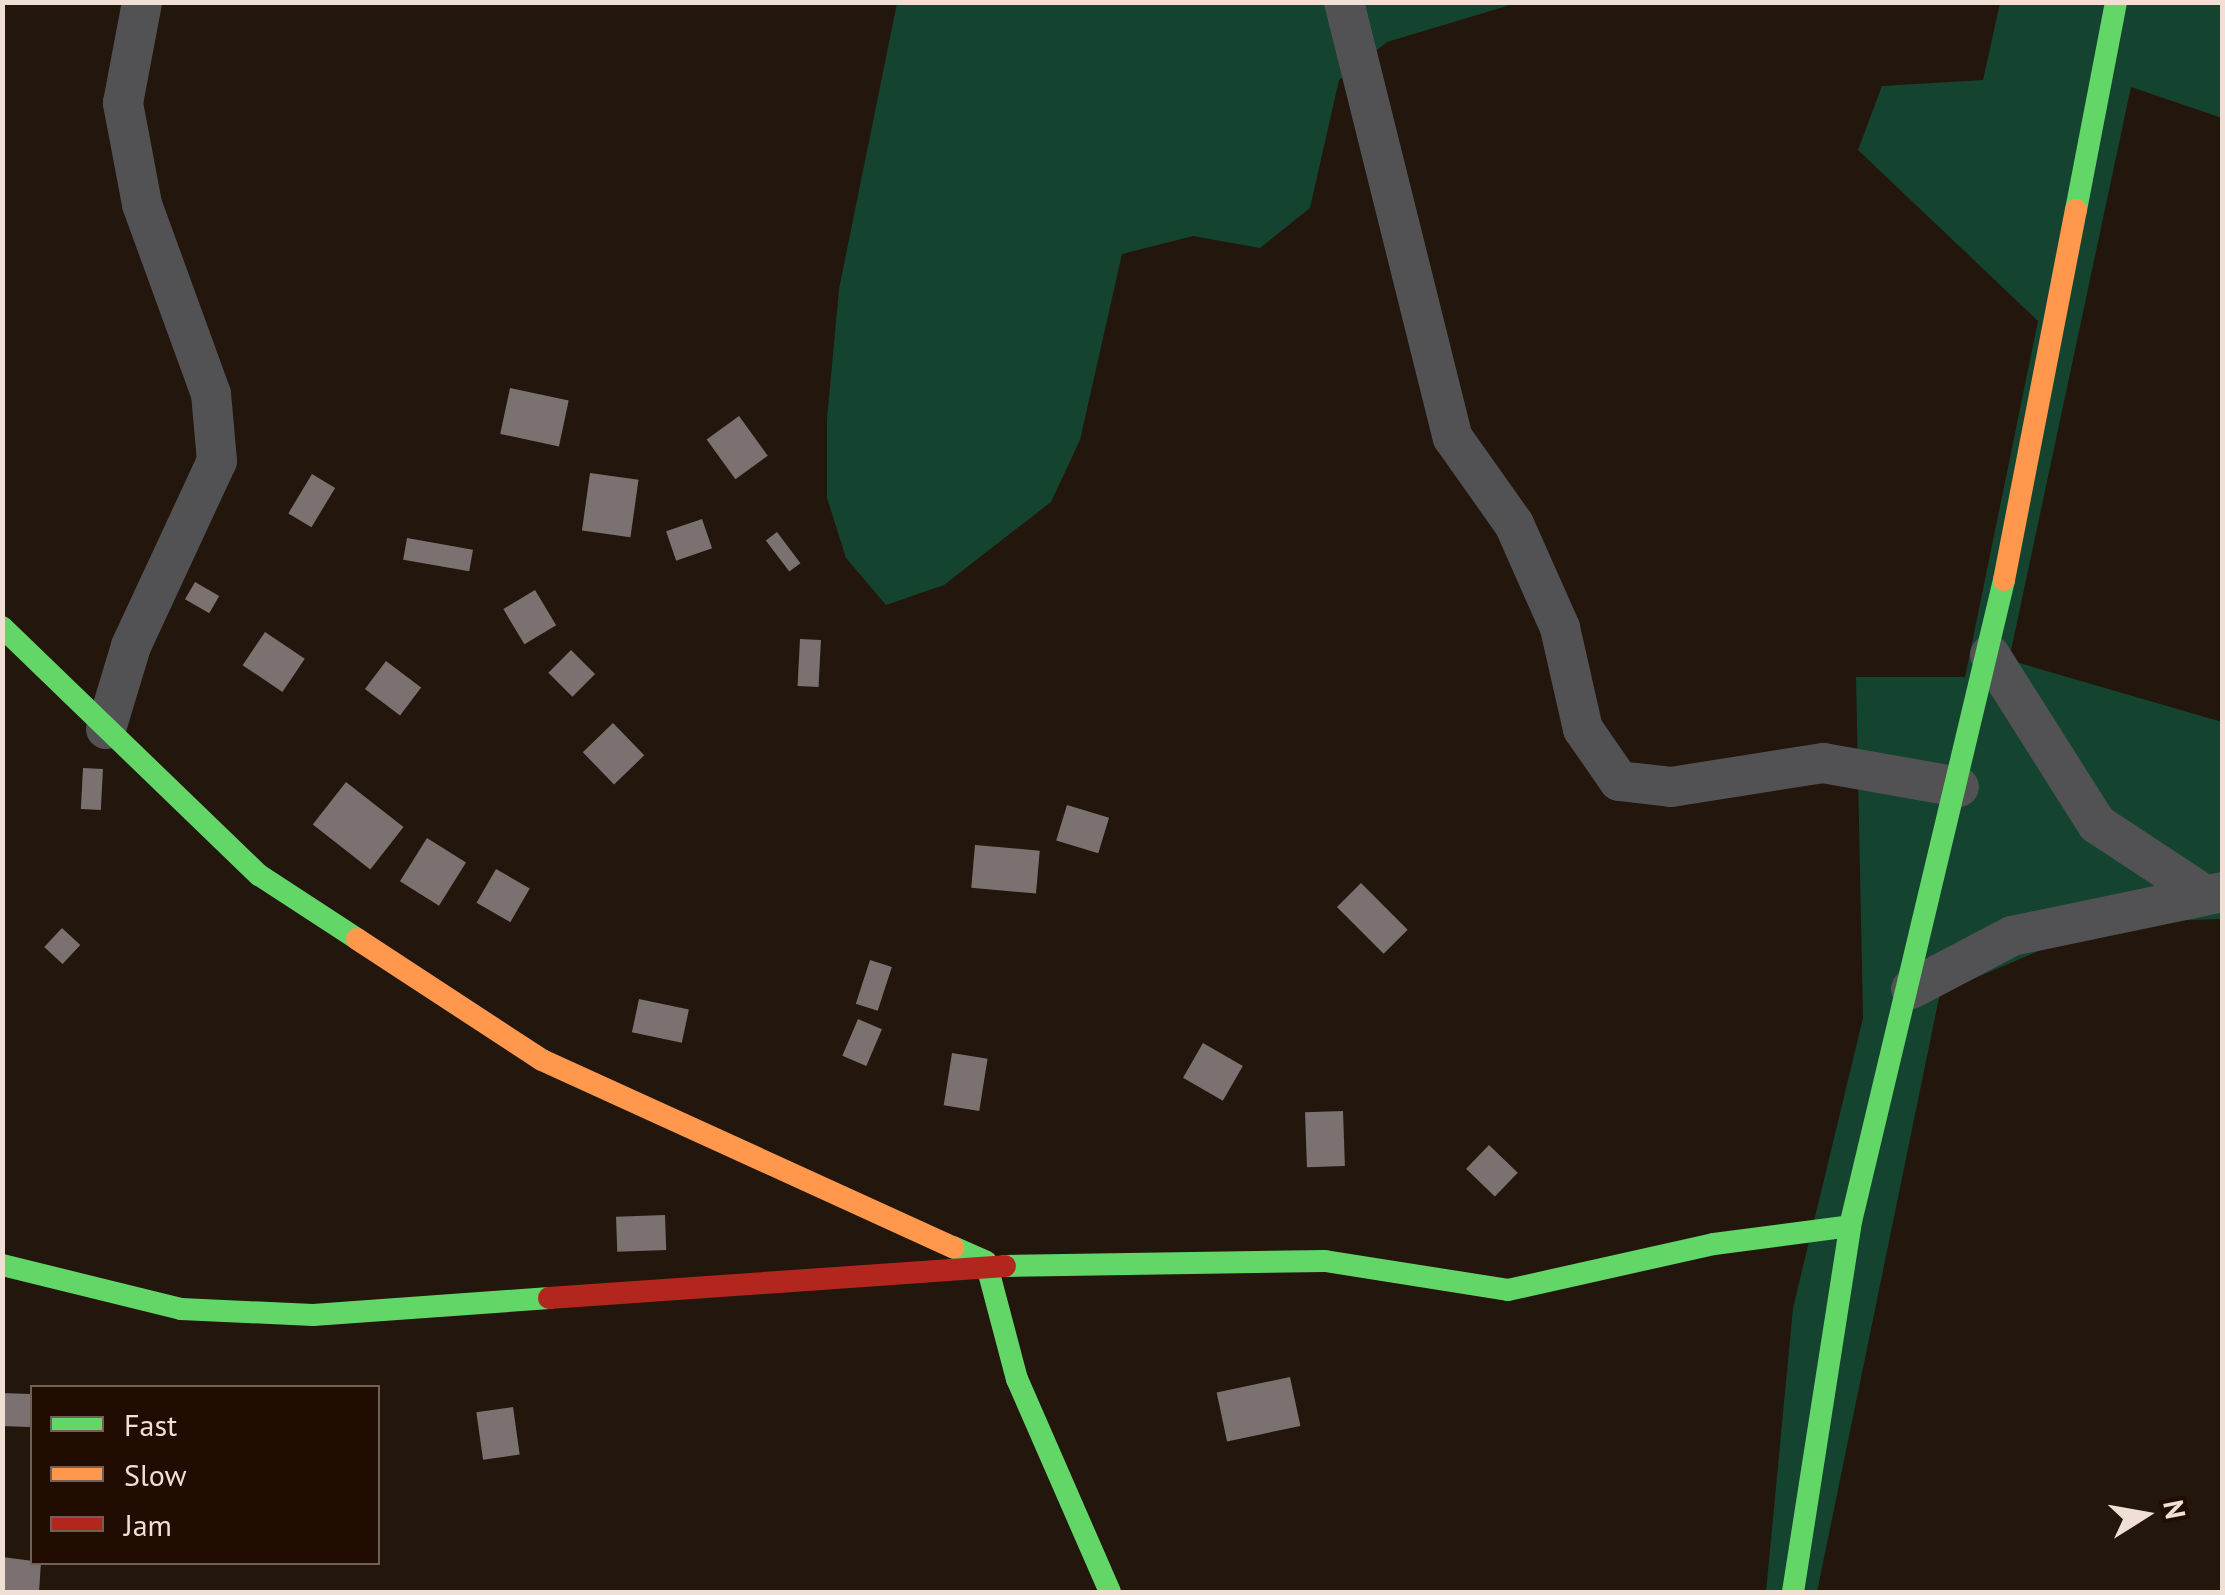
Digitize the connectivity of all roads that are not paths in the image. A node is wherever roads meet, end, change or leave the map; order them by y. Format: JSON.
{"nodes":[{"id":1,"x":142,"y":2,"type":"edge"},
{"id":2,"x":1344,"y":2,"type":"edge"},
{"id":3,"x":2116,"y":2,"type":"edge"},
{"id":4,"x":2,"y":628,"type":"edge"},
{"id":5,"x":1990,"y":655,"type":"junction"},
{"id":6,"x":106,"y":730,"type":"junction"},
{"id":7,"x":1959,"y":788,"type":"junction"},
{"id":8,"x":2211,"y":892,"type":"edge"},
{"id":9,"x":1911,"y":989,"type":"junction"},
{"id":10,"x":1850,"y":1226,"type":"junction"},
{"id":11,"x":986,"y":1262,"type":"junction"},
{"id":12,"x":2,"y":1264,"type":"edge"},
{"id":13,"x":1110,"y":1592,"type":"edge"},
{"id":14,"x":1793,"y":1592,"type":"edge"}],
"edges":[{"from":1,"to":6,"type":"street"},
{"from":2,"to":7,"type":"street"},
{"from":3,"to":5,"type":"street"},
{"from":4,"to":6,"type":"street"},
{"from":5,"to":7,"type":"street"},
{"from":5,"to":8,"type":"street"},
{"from":6,"to":11,"type":"street"},
{"from":7,"to":9,"type":"street"},
{"from":8,"to":9,"type":"street"},
{"from":9,"to":10,"type":"street"},
{"from":10,"to":11,"type":"street"},
{"from":10,"to":14,"type":"street"},
{"from":11,"to":12,"type":"street"},
{"from":11,"to":13,"type":"street"}]}
